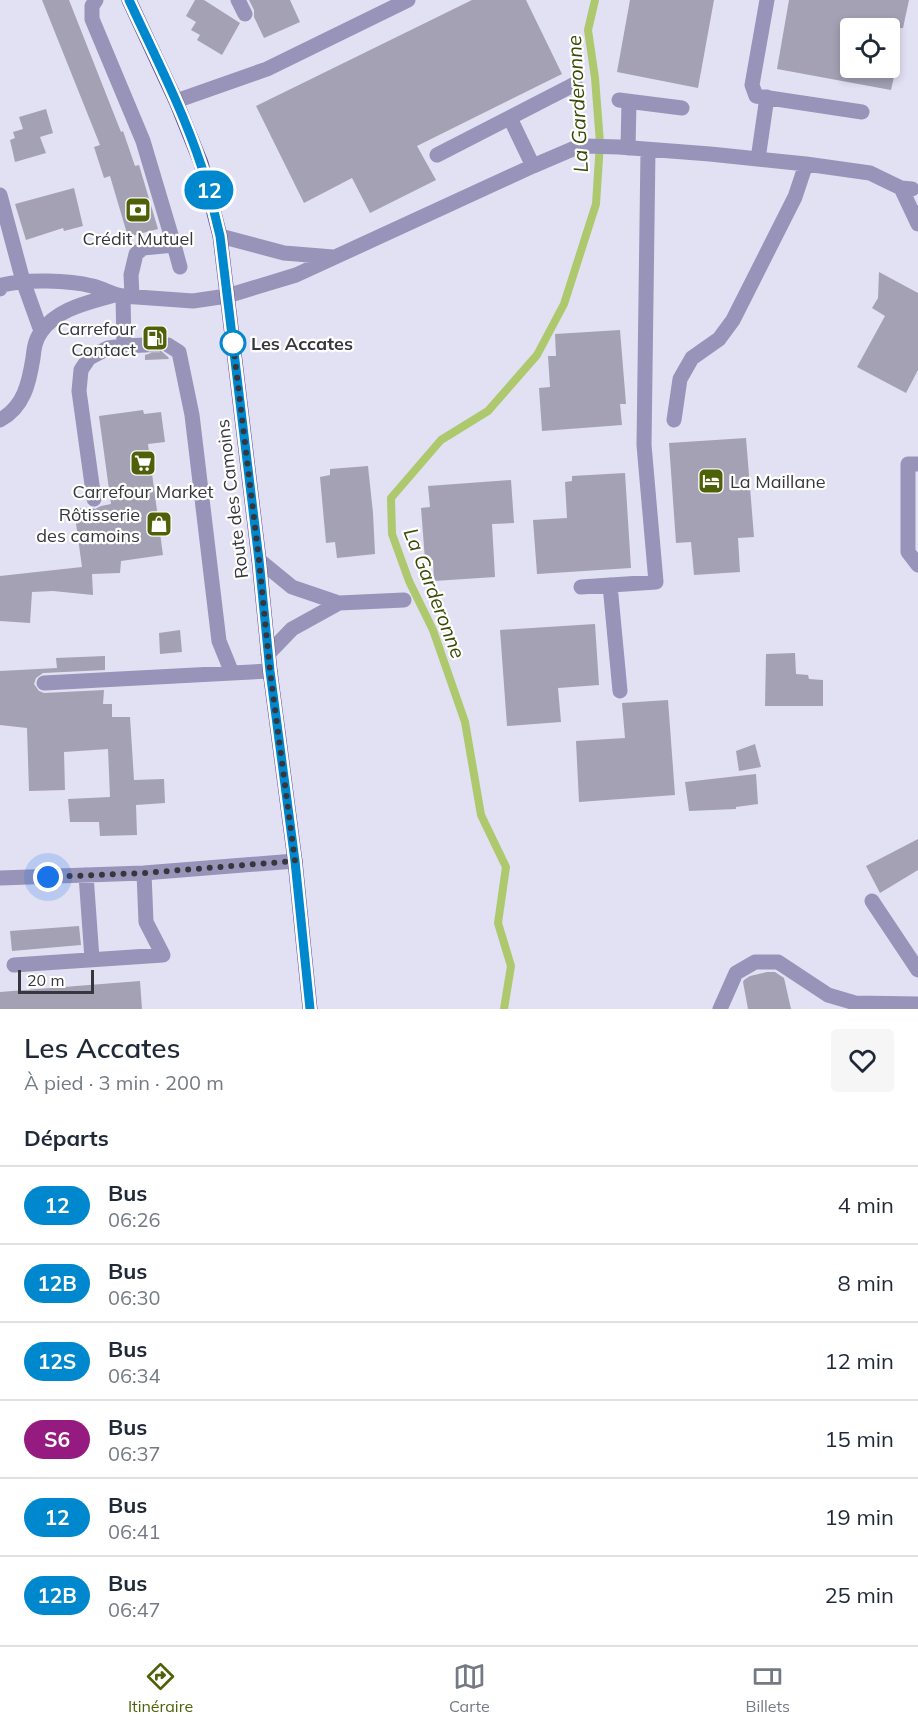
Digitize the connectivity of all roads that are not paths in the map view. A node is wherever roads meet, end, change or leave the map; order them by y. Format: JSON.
{"nodes":[{"id":1,"x":96,"y":0,"type":"edge"},
{"id":2,"x":130,"y":0,"type":"edge"},
{"id":3,"x":238,"y":0,"type":"edge"},
{"id":4,"x":408,"y":0,"type":"edge"},
{"id":5,"x":767,"y":0,"type":"edge"},
{"id":6,"x":245,"y":14,"type":"dead end"},
{"id":7,"x":576,"y":84,"type":"dead end"},
{"id":8,"x":767,"y":98,"type":"junction"},
{"id":9,"x":176,"y":101,"type":"junction"},
{"id":10,"x":682,"y":108,"type":"dead end"},
{"id":11,"x":862,"y":112,"type":"dead end"},
{"id":12,"x":510,"y":118,"type":"junction"},
{"id":13,"x":624,"y":147,"type":"junction"},
{"id":14,"x":648,"y":150,"type":"junction"},
{"id":15,"x":437,"y":155,"type":"dead end"},
{"id":16,"x":758,"y":159,"type":"junction"},
{"id":17,"x":806,"y":164,"type":"junction"},
{"id":18,"x":533,"y":166,"type":"junction"},
{"id":19,"x":0,"y":195,"type":"edge"},
{"id":20,"x":918,"y":224,"type":"edge"},
{"id":21,"x":220,"y":236,"type":"junction"},
{"id":22,"x":174,"y":245,"type":"junction"},
{"id":23,"x":333,"y":257,"type":"junction"},
{"id":24,"x":180,"y":267,"type":"dead end"},
{"id":25,"x":23,"y":280,"type":"junction"},
{"id":26,"x":1,"y":286,"type":"edge"},
{"id":27,"x":123,"y":296,"type":"junction"},
{"id":28,"x":227,"y":296,"type":"junction"},
{"id":29,"x":41,"y":331,"type":"junction"},
{"id":30,"x":124,"y":345,"type":"junction"},
{"id":31,"x":145,"y":345,"type":"tunnel mouth"},
{"id":32,"x":168,"y":345,"type":"dead end"},
{"id":33,"x":0,"y":420,"type":"edge"},
{"id":34,"x":674,"y":420,"type":"dead end"},
{"id":35,"x":918,"y":464,"type":"edge"},
{"id":36,"x":94,"y":499,"type":"dead end"},
{"id":37,"x":259,"y":560,"type":"junction"},
{"id":38,"x":918,"y":565,"type":"edge"},
{"id":39,"x":610,"y":585,"type":"junction"},
{"id":40,"x":581,"y":587,"type":"dead end"},
{"id":41,"x":404,"y":600,"type":"dead end"},
{"id":42,"x":339,"y":603,"type":"junction"},
{"id":43,"x":268,"y":654,"type":"junction"},
{"id":44,"x":270,"y":671,"type":"junction"},
{"id":45,"x":232,"y":673,"type":"junction"},
{"id":46,"x":44,"y":682,"type":"dead end"},
{"id":47,"x":620,"y":691,"type":"dead end"},
{"id":48,"x":295,"y":861,"type":"junction"},
{"id":49,"x":144,"y":873,"type":"junction"},
{"id":50,"x":86,"y":875,"type":"junction"},
{"id":51,"x":0,"y":878,"type":"edge"},
{"id":52,"x":872,"y":901,"type":"dead end"},
{"id":53,"x":92,"y":959,"type":"junction"},
{"id":54,"x":14,"y":965,"type":"dead end"},
{"id":55,"x":918,"y":970,"type":"edge"},
{"id":56,"x":918,"y":1004,"type":"edge"},
{"id":57,"x":310,"y":1009,"type":"edge"},
{"id":58,"x":720,"y":1009,"type":"edge"}],
"edges":[{"from":1,"to":22,"type":"street"},
{"from":2,"to":9,"type":"main road","name":"Route des Camoins"},
{"from":3,"to":6,"type":"street"},
{"from":4,"to":9,"type":"street"},
{"from":5,"to":8,"type":"street"},
{"from":7,"to":12,"type":"street"},
{"from":8,"to":11,"type":"street"},
{"from":8,"to":16,"type":"street"},
{"from":9,"to":21,"type":"main road","name":"Route des Camoins"},
{"from":10,"to":13,"type":"street"},
{"from":12,"to":15,"type":"street"},
{"from":12,"to":18,"type":"street"},
{"from":13,"to":14,"type":"street"},
{"from":13,"to":18,"type":"street"},
{"from":14,"to":16,"type":"street"},
{"from":14,"to":39,"type":"street"},
{"from":16,"to":17,"type":"street"},
{"from":17,"to":20,"type":"street"},
{"from":17,"to":34,"type":"street"},
{"from":18,"to":23,"type":"street"},
{"from":19,"to":25,"type":"street"},
{"from":21,"to":23,"type":"street"},
{"from":21,"to":28,"type":"main road","name":"Route des Camoins"},
{"from":22,"to":24,"type":"street"},
{"from":22,"to":27,"type":"street"},
{"from":23,"to":28,"type":"street"},
{"from":25,"to":26,"type":"street"},
{"from":25,"to":27,"type":"street"},
{"from":25,"to":29,"type":"street"},
{"from":27,"to":28,"type":"street"},
{"from":27,"to":29,"type":"street"},
{"from":27,"to":30,"type":"street"},
{"from":28,"to":37,"type":"main road","name":"Route des Camoins"},
{"from":29,"to":33,"type":"street"},
{"from":30,"to":31,"type":"street"},
{"from":30,"to":36,"type":"street"},
{"from":32,"to":45,"type":"street"},
{"from":35,"to":38,"type":"street"},
{"from":37,"to":42,"type":"street"},
{"from":37,"to":43,"type":"main road","name":"Route des Camoins"},
{"from":39,"to":40,"type":"street"},
{"from":39,"to":47,"type":"street"},
{"from":41,"to":42,"type":"street"},
{"from":42,"to":43,"type":"street"},
{"from":43,"to":44,"type":"main road","name":"Route des Camoins"},
{"from":44,"to":45,"type":"street"},
{"from":44,"to":48,"type":"main road","name":"Route des Camoins"},
{"from":45,"to":46,"type":"street"},
{"from":48,"to":49,"type":"street"},
{"from":48,"to":57,"type":"main road","name":"Route des Camoins"},
{"from":49,"to":50,"type":"street"},
{"from":49,"to":53,"type":"street"},
{"from":50,"to":51,"type":"street"},
{"from":50,"to":53,"type":"street"},
{"from":52,"to":55,"type":"street"},
{"from":53,"to":54,"type":"street"},
{"from":56,"to":58,"type":"street"}]}
